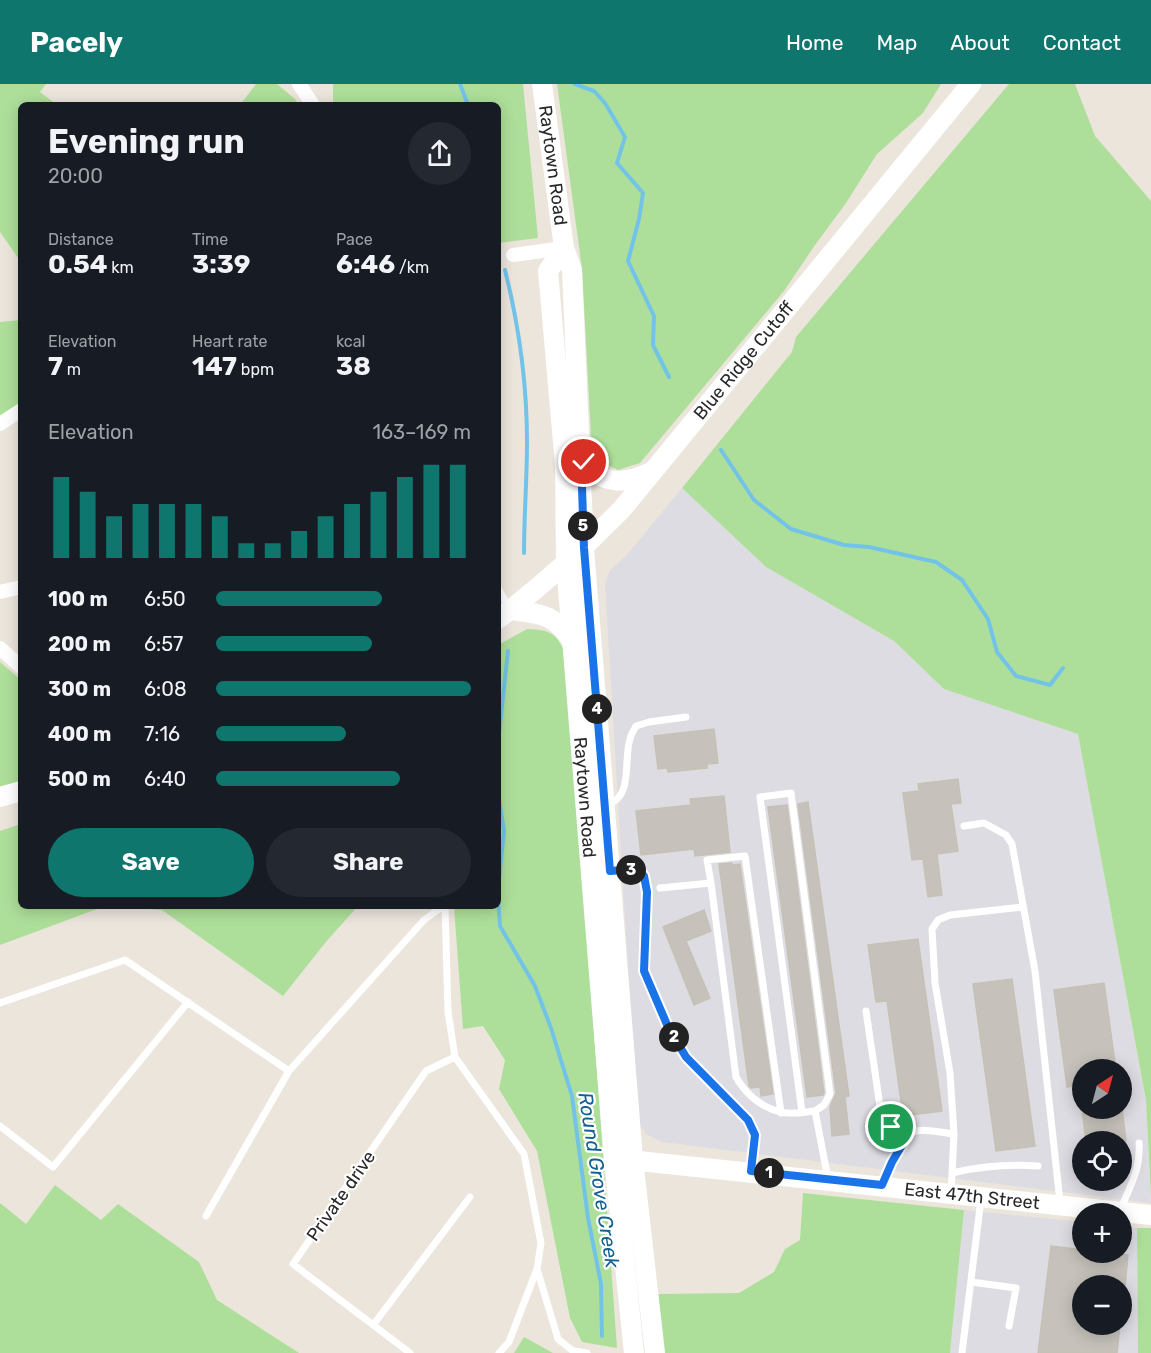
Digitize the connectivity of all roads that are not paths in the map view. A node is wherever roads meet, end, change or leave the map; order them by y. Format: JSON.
{"nodes":[{"id":1,"x":299,"y":84,"type":"edge"},
{"id":2,"x":542,"y":84,"type":"edge"},
{"id":3,"x":971,"y":84,"type":"edge"},
{"id":4,"x":311,"y":102,"type":"edge"},
{"id":5,"x":564,"y":248,"type":"junction"},
{"id":6,"x":513,"y":255,"type":"dead end"},
{"id":7,"x":18,"y":412,"type":"edge"},
{"id":8,"x":0,"y":424,"type":"edge"},
{"id":9,"x":581,"y":457,"type":"junction"},
{"id":10,"x":651,"y":472,"type":"junction"},
{"id":11,"x":584,"y":548,"type":"junction"},
{"id":12,"x":566,"y":564,"type":"junction"},
{"id":13,"x":18,"y":588,"type":"edge"},
{"id":14,"x":0,"y":592,"type":"edge"},
{"id":15,"x":504,"y":614,"type":"edge"},
{"id":16,"x":573,"y":643,"type":"junction"},
{"id":17,"x":0,"y":648,"type":"edge"},
{"id":18,"x":18,"y":664,"type":"edge"},
{"id":19,"x":686,"y":717,"type":"dead end"},
{"id":20,"x":18,"y":792,"type":"edge"},
{"id":21,"x":0,"y":797,"type":"edge"},
{"id":22,"x":595,"y":808,"type":"junction"},
{"id":23,"x":964,"y":826,"type":"dead end"},
{"id":24,"x":600,"y":871,"type":"junction"},
{"id":25,"x":711,"y":883,"type":"junction"},
{"id":26,"x":660,"y":888,"type":"dead end"},
{"id":27,"x":1023,"y":907,"type":"junction"},
{"id":28,"x":440,"y":909,"type":"edge"},
{"id":29,"x":444,"y":909,"type":"edge"},
{"id":30,"x":0,"y":1002,"type":"edge"},
{"id":31,"x":188,"y":1002,"type":"junction"},
{"id":32,"x":866,"y":1011,"type":"dead end"},
{"id":33,"x":455,"y":1057,"type":"junction"},
{"id":34,"x":289,"y":1071,"type":"junction"},
{"id":35,"x":815,"y":1111,"type":"junction"},
{"id":36,"x":802,"y":1112,"type":"junction"},
{"id":37,"x":781,"y":1113,"type":"junction"},
{"id":38,"x":0,"y":1126,"type":"edge"},
{"id":39,"x":954,"y":1134,"type":"junction"},
{"id":40,"x":905,"y":1140,"type":"junction"},
{"id":41,"x":1139,"y":1143,"type":"dead end"},
{"id":42,"x":624,"y":1159,"type":"junction"},
{"id":43,"x":1038,"y":1166,"type":"dead end"},
{"id":44,"x":751,"y":1171,"type":"junction"},
{"id":45,"x":952,"y":1173,"type":"junction"},
{"id":46,"x":828,"y":1179,"type":"junction"},
{"id":47,"x":882,"y":1185,"type":"junction"},
{"id":48,"x":951,"y":1193,"type":"junction"},
{"id":49,"x":981,"y":1196,"type":"junction"},
{"id":50,"x":470,"y":1197,"type":"dead end"},
{"id":51,"x":1124,"y":1203,"type":"edge"},
{"id":52,"x":1060,"y":1205,"type":"junction"},
{"id":53,"x":1072,"y":1206,"type":"edge"},
{"id":54,"x":1132,"y":1213,"type":"edge"},
{"id":55,"x":1151,"y":1215,"type":"edge"},
{"id":56,"x":206,"y":1216,"type":"dead end"},
{"id":57,"x":537,"y":1269,"type":"junction"},
{"id":58,"x":970,"y":1282,"type":"junction"},
{"id":59,"x":373,"y":1325,"type":"junction"},
{"id":60,"x":1009,"y":1326,"type":"dead end"},
{"id":61,"x":410,"y":1353,"type":"edge"},
{"id":62,"x":499,"y":1353,"type":"edge"},
{"id":63,"x":587,"y":1353,"type":"edge"},
{"id":64,"x":634,"y":1353,"type":"edge"},
{"id":65,"x":655,"y":1353,"type":"edge"},
{"id":66,"x":962,"y":1353,"type":"edge"}],
"edges":[{"from":1,"to":4,"type":"street"},
{"from":2,"to":5,"type":"main road","name":"Raytown Road"},
{"from":3,"to":10,"type":"main road","name":"Blue Ridge Cutoff"},
{"from":5,"to":6,"type":"street"},
{"from":5,"to":9,"type":"main road","name":"Raytown Road"},
{"from":5,"to":12,"type":"main road","name":"Raytown Road"},
{"from":7,"to":8,"type":"street"},
{"from":9,"to":10,"type":"main road"},
{"from":9,"to":11,"type":"main road","name":"Raytown Road"},
{"from":10,"to":11,"type":"main road","name":"Blue Ridge Cutoff"},
{"from":11,"to":12,"type":"main road","name":"Blue Ridge Cutoff"},
{"from":11,"to":22,"type":"main road","name":"Raytown Road"},
{"from":12,"to":15,"type":"main road","name":"Blue Ridge Cutoff"},
{"from":12,"to":16,"type":"main road","name":"Raytown Road"},
{"from":13,"to":14,"type":"street"},
{"from":15,"to":16,"type":"main road"},
{"from":16,"to":22,"type":"main road","name":"Raytown Road"},
{"from":17,"to":18,"type":"street"},
{"from":19,"to":22,"type":"lane"},
{"from":20,"to":21,"type":"main road"},
{"from":22,"to":24,"type":"main road","name":"Raytown Road"},
{"from":23,"to":27,"type":"lane"},
{"from":24,"to":42,"type":"main road","name":"Raytown Road"},
{"from":24,"to":44,"type":"lane"},
{"from":25,"to":26,"type":"lane"},
{"from":25,"to":37,"type":"lane"},
{"from":25,"to":37,"type":"lane"},
{"from":27,"to":39,"type":"lane"},
{"from":27,"to":52,"type":"lane"},
{"from":28,"to":34,"type":"lane"},
{"from":29,"to":33,"type":"lane"},
{"from":30,"to":31,"type":"lane"},
{"from":31,"to":34,"type":"lane"},
{"from":31,"to":38,"type":"lane"},
{"from":32,"to":40,"type":"lane"},
{"from":33,"to":57,"type":"lane"},
{"from":33,"to":59,"type":"lane","name":"Private drive"},
{"from":34,"to":56,"type":"lane"},
{"from":35,"to":36,"type":"lane"},
{"from":35,"to":36,"type":"lane"},
{"from":35,"to":46,"type":"lane"},
{"from":36,"to":37,"type":"lane"},
{"from":39,"to":40,"type":"lane"},
{"from":39,"to":45,"type":"lane"},
{"from":40,"to":47,"type":"lane"},
{"from":41,"to":51,"type":"lane"},
{"from":42,"to":44,"type":"main road","name":"East 47th Street"},
{"from":42,"to":64,"type":"main road","name":"Raytown Road"},
{"from":42,"to":65,"type":"main road","name":"Raytown Road"},
{"from":43,"to":45,"type":"lane"},
{"from":44,"to":46,"type":"main road","name":"East 47th Street"},
{"from":45,"to":48,"type":"lane"},
{"from":46,"to":47,"type":"main road","name":"East 47th Street"},
{"from":47,"to":48,"type":"main road","name":"East 47th Street"},
{"from":48,"to":49,"type":"main road","name":"East 47th Street"},
{"from":49,"to":52,"type":"main road","name":"East 47th Street"},
{"from":49,"to":58,"type":"lane"},
{"from":50,"to":59,"type":"lane"},
{"from":52,"to":53,"type":"main road","name":"East 47th Street"},
{"from":54,"to":55,"type":"main road","name":"East 47th Street"},
{"from":57,"to":62,"type":"lane"},
{"from":57,"to":63,"type":"lane"},
{"from":58,"to":60,"type":"lane"},
{"from":58,"to":66,"type":"lane"},
{"from":59,"to":61,"type":"lane","name":"Private drive"}]}
